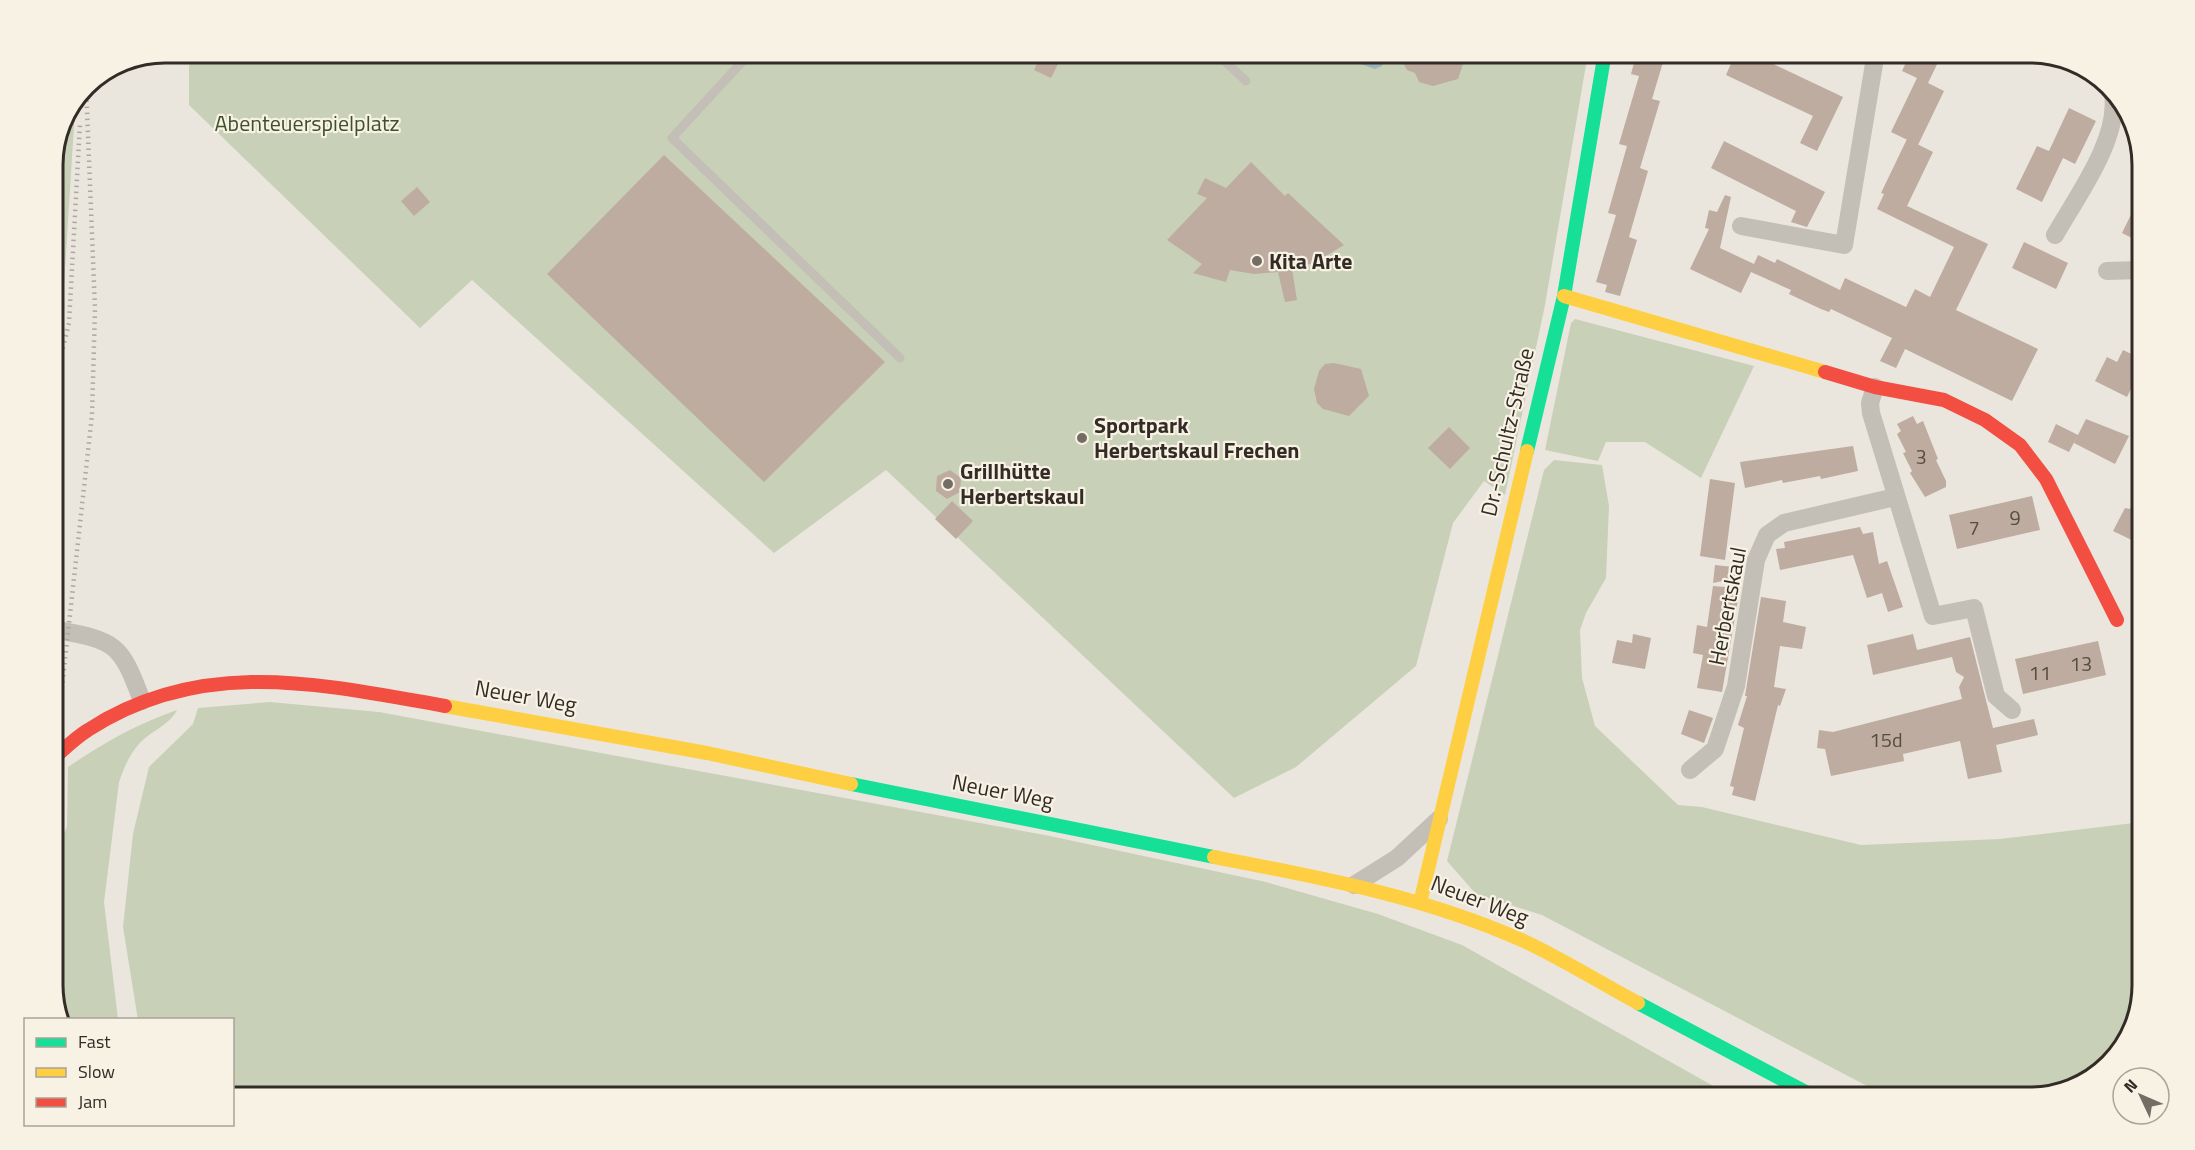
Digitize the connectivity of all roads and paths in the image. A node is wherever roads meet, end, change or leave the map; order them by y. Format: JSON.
{"nodes":[{"id":1,"x":741,"y":63,"type":"edge"},
{"id":2,"x":1227,"y":63,"type":"edge"},
{"id":3,"x":1603,"y":63,"type":"edge"},
{"id":4,"x":1874,"y":63,"type":"edge"},
{"id":5,"x":1246,"y":81,"type":"dead end"},
{"id":6,"x":2114,"y":107,"type":"edge"},
{"id":7,"x":1741,"y":226,"type":"dead end"},
{"id":8,"x":2055,"y":235,"type":"dead end"},
{"id":9,"x":2132,"y":270,"type":"edge"},
{"id":10,"x":2107,"y":271,"type":"dead end"},
{"id":11,"x":1564,"y":296,"type":"junction"},
{"id":12,"x":900,"y":358,"type":"dead end"},
{"id":13,"x":1875,"y":387,"type":"junction"},
{"id":14,"x":1895,"y":497,"type":"junction"},
{"id":15,"x":2117,"y":620,"type":"dead end"},
{"id":16,"x":63,"y":631,"type":"edge"},
{"id":17,"x":141,"y":701,"type":"junction"},
{"id":18,"x":2012,"y":710,"type":"dead end"},
{"id":19,"x":63,"y":750,"type":"edge"},
{"id":20,"x":1690,"y":770,"type":"dead end"},
{"id":21,"x":1439,"y":819,"type":"junction"},
{"id":22,"x":1354,"y":885,"type":"junction"},
{"id":23,"x":1420,"y":903,"type":"junction"},
{"id":24,"x":1794,"y":1087,"type":"edge"}],
"edges":[{"from":1,"to":12,"type":"lane"},
{"from":2,"to":5,"type":"lane"},
{"from":3,"to":11,"type":"main road","name":"Dr.-Schultz-Straße"},
{"from":4,"to":7,"type":"street"},
{"from":6,"to":8,"type":"street"},
{"from":9,"to":10,"type":"street"},
{"from":11,"to":13,"type":"main road"},
{"from":11,"to":21,"type":"main road","name":"Dr.-Schultz-Straße"},
{"from":13,"to":14,"type":"street"},
{"from":13,"to":15,"type":"main road"},
{"from":14,"to":18,"type":"street"},
{"from":14,"to":20,"type":"street","name":"Herbertskaul"},
{"from":16,"to":17,"type":"street"},
{"from":17,"to":19,"type":"main road","name":"Neuer Weg"},
{"from":17,"to":22,"type":"main road","name":"Neuer Weg"},
{"from":21,"to":22,"type":"street"},
{"from":21,"to":23,"type":"main road","name":"Dr.-Schultz-Straße"},
{"from":22,"to":23,"type":"main road","name":"Neuer Weg"},
{"from":23,"to":24,"type":"main road","name":"Neuer Weg"}]}
